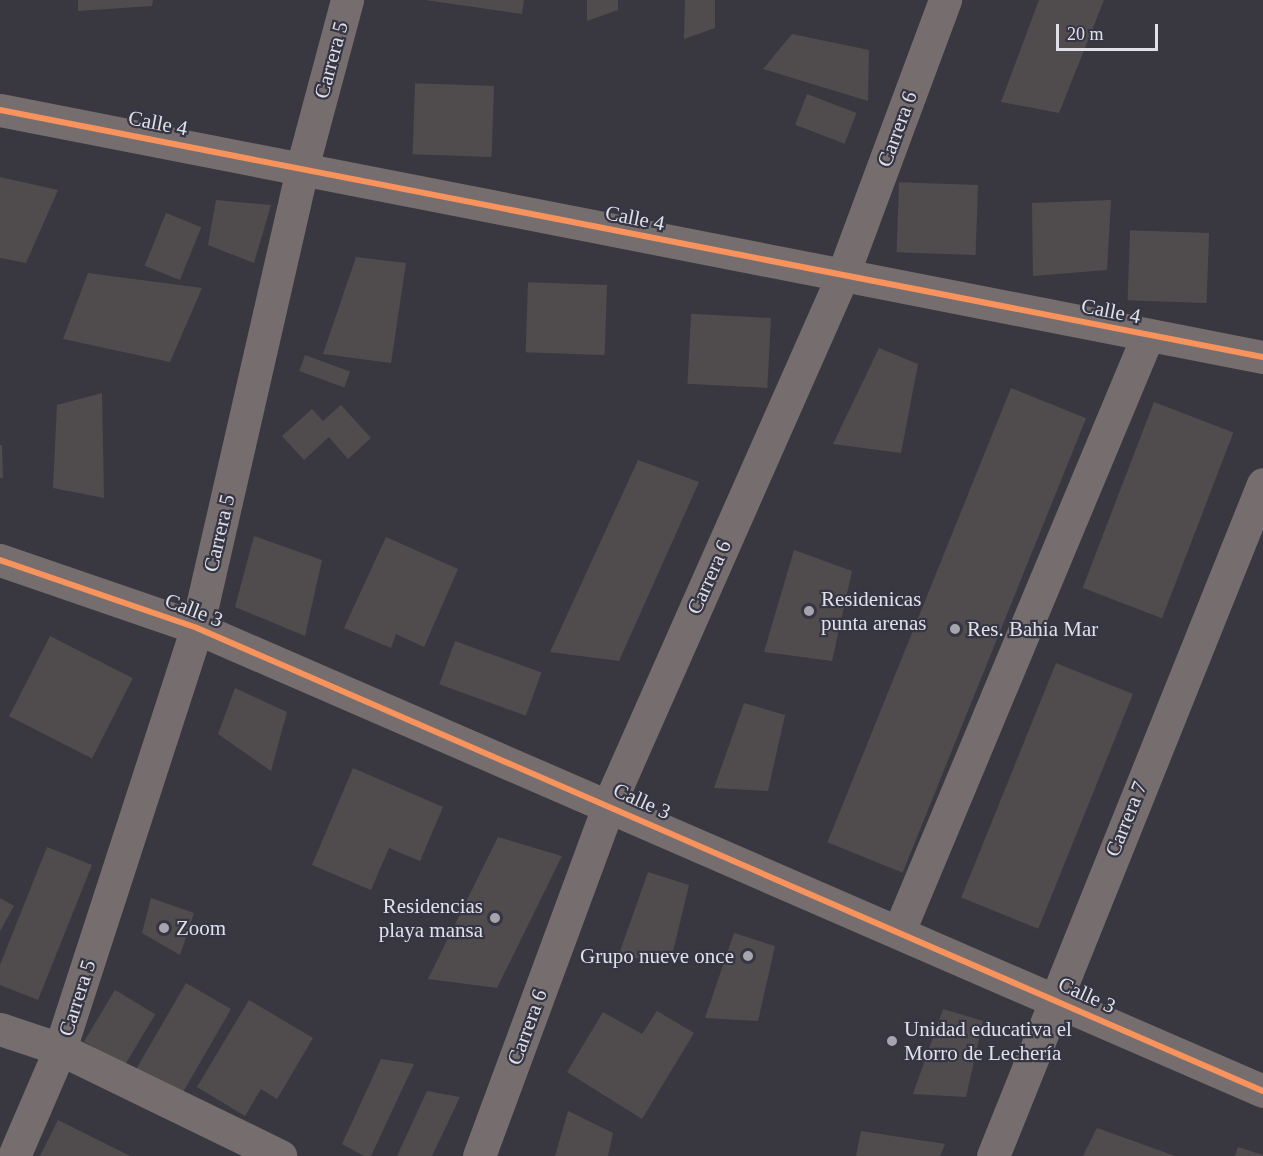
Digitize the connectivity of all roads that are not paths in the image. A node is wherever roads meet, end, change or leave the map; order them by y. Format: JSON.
{"nodes":[{"id":1,"x":347,"y":0,"type":"edge"},
{"id":2,"x":945,"y":0,"type":"edge"},
{"id":3,"x":0,"y":110,"type":"edge"},
{"id":4,"x":302,"y":168,"type":"junction"},
{"id":5,"x":842,"y":277,"type":"junction"},
{"id":6,"x":1148,"y":335,"type":"junction"},
{"id":7,"x":1263,"y":357,"type":"edge"},
{"id":8,"x":1263,"y":484,"type":"edge"},
{"id":9,"x":0,"y":560,"type":"edge"},
{"id":10,"x":197,"y":628,"type":"junction"},
{"id":11,"x":609,"y":804,"type":"junction"},
{"id":12,"x":899,"y":932,"type":"junction"},
{"id":13,"x":1053,"y":998,"type":"junction"},
{"id":14,"x":0,"y":1029,"type":"edge"},
{"id":15,"x":60,"y":1049,"type":"junction"},
{"id":16,"x":1263,"y":1091,"type":"edge"},
{"id":17,"x":15,"y":1156,"type":"edge"},
{"id":18,"x":280,"y":1156,"type":"edge"},
{"id":19,"x":479,"y":1156,"type":"edge"},
{"id":20,"x":993,"y":1156,"type":"edge"}],
"edges":[{"from":1,"to":4,"type":"street","name":"Carrera 5"},
{"from":2,"to":5,"type":"street","name":"Carrera 6"},
{"from":3,"to":4,"type":"street","name":"Calle 4"},
{"from":4,"to":5,"type":"street","name":"Calle 4"},
{"from":4,"to":10,"type":"street","name":"Carrera 5"},
{"from":5,"to":6,"type":"street","name":"Calle 4"},
{"from":5,"to":11,"type":"street","name":"Carrera 6"},
{"from":6,"to":7,"type":"street","name":"Calle 4"},
{"from":6,"to":12,"type":"street"},
{"from":8,"to":13,"type":"street","name":"Carrera 7"},
{"from":9,"to":10,"type":"street","name":"Calle 3"},
{"from":10,"to":11,"type":"street","name":"Calle 3"},
{"from":10,"to":15,"type":"street","name":"Carrera 5"},
{"from":11,"to":12,"type":"street","name":"Calle 3"},
{"from":11,"to":19,"type":"street","name":"Carrera 6"},
{"from":12,"to":13,"type":"street","name":"Calle 3"},
{"from":13,"to":16,"type":"street","name":"Calle 3"},
{"from":13,"to":20,"type":"street","name":"Carrera 7"},
{"from":14,"to":15,"type":"street"},
{"from":15,"to":17,"type":"street","name":"Carrera 5"},
{"from":15,"to":18,"type":"street"}]}
